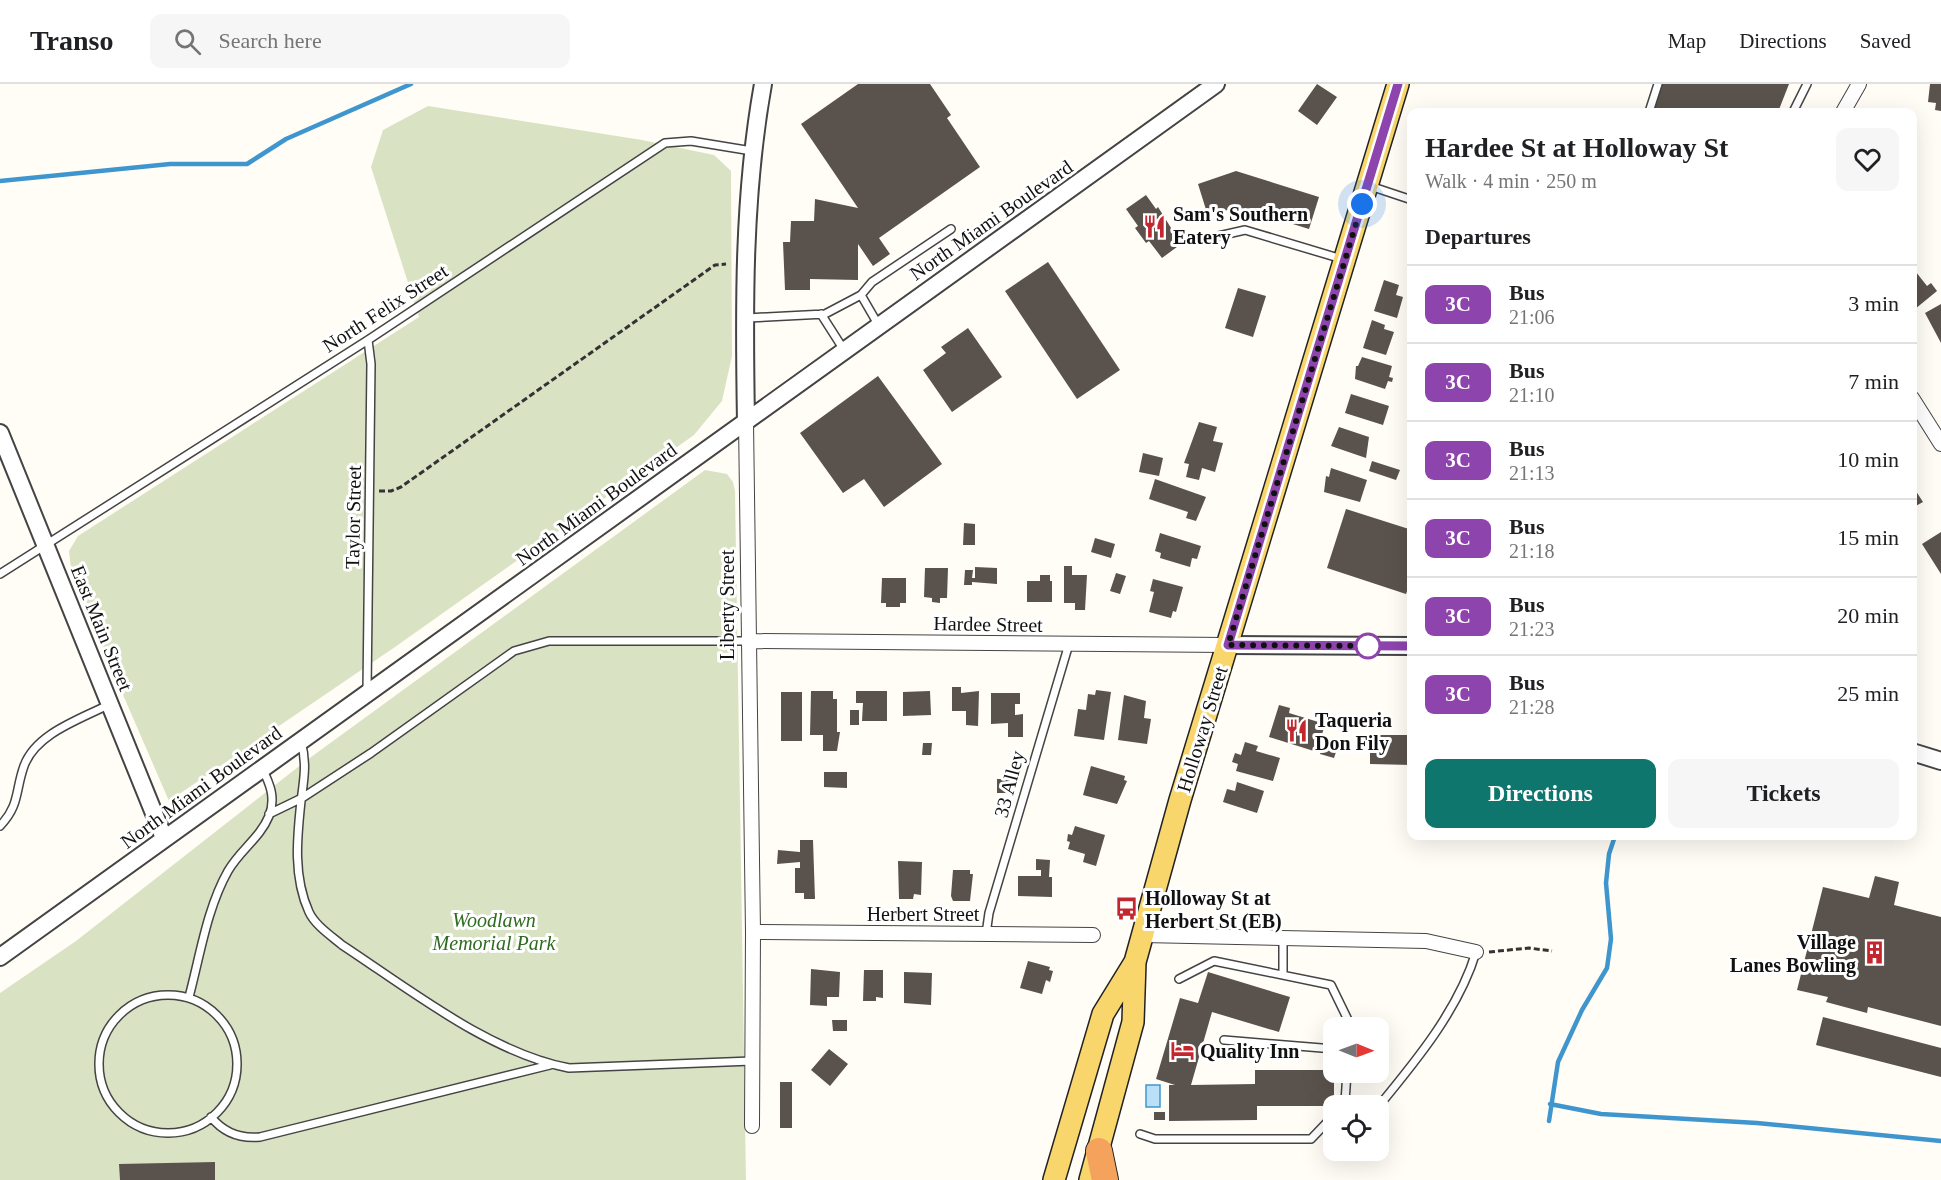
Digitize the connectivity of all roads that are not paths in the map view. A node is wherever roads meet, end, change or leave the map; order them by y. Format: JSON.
{"nodes":[{"id":1,"x":763,"y":84,"type":"edge"},
{"id":2,"x":1216,"y":84,"type":"edge"},
{"id":3,"x":1398,"y":84,"type":"edge"},
{"id":4,"x":1648,"y":84,"type":"edge"},
{"id":5,"x":1807,"y":84,"type":"edge"},
{"id":6,"x":1859,"y":84,"type":"edge"},
{"id":7,"x":1658,"y":85,"type":"edge"},
{"id":8,"x":1649,"y":108,"type":"edge"},
{"id":9,"x":1795,"y":108,"type":"edge"},
{"id":10,"x":1845,"y":108,"type":"edge"},
{"id":11,"x":752,"y":151,"type":"junction"},
{"id":12,"x":1367,"y":185,"type":"junction"},
{"id":13,"x":1407,"y":199,"type":"edge"},
{"id":14,"x":951,"y":229,"type":"dead end"},
{"id":15,"x":1192,"y":242,"type":"dead end"},
{"id":16,"x":1345,"y":260,"type":"junction"},
{"id":17,"x":861,"y":295,"type":"junction"},
{"id":18,"x":821,"y":314,"type":"junction"},
{"id":19,"x":746,"y":318,"type":"junction"},
{"id":20,"x":879,"y":326,"type":"junction"},
{"id":21,"x":368,"y":340,"type":"junction"},
{"id":22,"x":844,"y":351,"type":"junction"},
{"id":23,"x":1917,"y":406,"type":"edge"},
{"id":24,"x":746,"y":422,"type":"junction"},
{"id":25,"x":0,"y":434,"type":"edge"},
{"id":26,"x":1941,"y":444,"type":"edge"},
{"id":27,"x":45,"y":544,"type":"junction"},
{"id":28,"x":0,"y":574,"type":"edge"},
{"id":29,"x":748,"y":641,"type":"junction"},
{"id":30,"x":1069,"y":644,"type":"junction"},
{"id":31,"x":1228,"y":645,"type":"junction"},
{"id":32,"x":1407,"y":646,"type":"edge"},
{"id":33,"x":367,"y":694,"type":"junction"},
{"id":34,"x":110,"y":705,"type":"junction"},
{"id":35,"x":301,"y":740,"type":"junction"},
{"id":36,"x":1917,"y":753,"type":"edge"},
{"id":37,"x":1941,"y":760,"type":"edge"},
{"id":38,"x":262,"y":768,"type":"junction"},
{"id":39,"x":302,"y":798,"type":"junction"},
{"id":40,"x":270,"y":814,"type":"junction"},
{"id":41,"x":0,"y":826,"type":"edge"},
{"id":42,"x":164,"y":838,"type":"junction"},
{"id":43,"x":753,"y":932,"type":"junction"},
{"id":44,"x":986,"y":934,"type":"junction"},
{"id":45,"x":1093,"y":935,"type":"dead end"},
{"id":46,"x":1143,"y":935,"type":"junction"},
{"id":47,"x":1283,"y":938,"type":"junction"},
{"id":48,"x":1476,"y":952,"type":"joint"},
{"id":49,"x":0,"y":957,"type":"edge"},
{"id":50,"x":1135,"y":962,"type":"junction"},
{"id":51,"x":1284,"y":975,"type":"junction"},
{"id":52,"x":1179,"y":979,"type":"dead end"},
{"id":53,"x":189,"y":998,"type":"junction"},
{"id":54,"x":1347,"y":1017,"type":"edge"},
{"id":55,"x":1224,"y":1040,"type":"dead end"},
{"id":56,"x":1323,"y":1048,"type":"edge"},
{"id":57,"x":752,"y":1061,"type":"junction"},
{"id":58,"x":551,"y":1064,"type":"junction"},
{"id":59,"x":1387,"y":1095,"type":"edge"},
{"id":60,"x":212,"y":1117,"type":"junction"},
{"id":61,"x":752,"y":1126,"type":"dead end"},
{"id":62,"x":1323,"y":1126,"type":"edge"},
{"id":63,"x":1140,"y":1134,"type":"dead end"},
{"id":64,"x":1099,"y":1151,"type":"junction"},
{"id":65,"x":1054,"y":1180,"type":"edge"},
{"id":66,"x":1090,"y":1180,"type":"edge"},
{"id":67,"x":1105,"y":1180,"type":"edge"}],
"edges":[{"from":1,"to":11,"type":"street","name":"Liberty Street"},
{"from":2,"to":20,"type":"street","name":"North Miami Boulevard"},
{"from":3,"to":12,"type":"main road","name":"Holloway Street"},
{"from":4,"to":7,"type":"lane"},
{"from":5,"to":9,"type":"lane"},
{"from":6,"to":10,"type":"street"},
{"from":7,"to":8,"type":"lane"},
{"from":11,"to":19,"type":"street","name":"Liberty Street"},
{"from":11,"to":21,"type":"lane","name":"North Felix Street"},
{"from":12,"to":13,"type":"lane"},
{"from":12,"to":16,"type":"main road","name":"Holloway Street"},
{"from":14,"to":17,"type":"lane"},
{"from":15,"to":16,"type":"lane"},
{"from":16,"to":31,"type":"main road","name":"Holloway Street"},
{"from":17,"to":18,"type":"lane"},
{"from":17,"to":20,"type":"lane"},
{"from":18,"to":19,"type":"lane"},
{"from":18,"to":22,"type":"lane"},
{"from":19,"to":24,"type":"street","name":"Liberty Street"},
{"from":20,"to":22,"type":"street","name":"North Miami Boulevard"},
{"from":21,"to":27,"type":"lane","name":"North Felix Street"},
{"from":21,"to":33,"type":"lane","name":"Taylor Street"},
{"from":22,"to":24,"type":"street","name":"North Miami Boulevard"},
{"from":23,"to":26,"type":"street"},
{"from":24,"to":29,"type":"street","name":"Liberty Street"},
{"from":24,"to":33,"type":"street","name":"North Miami Boulevard"},
{"from":25,"to":27,"type":"street","name":"East Main Street"},
{"from":27,"to":28,"type":"lane","name":"North Felix Street"},
{"from":27,"to":34,"type":"street","name":"East Main Street"},
{"from":29,"to":30,"type":"street","name":"Hardee Street"},
{"from":29,"to":39,"type":"lane"},
{"from":29,"to":43,"type":"street","name":"Liberty Street"},
{"from":30,"to":31,"type":"street","name":"Hardee Street"},
{"from":30,"to":44,"type":"lane","name":"33 Alley"},
{"from":31,"to":32,"type":"street"},
{"from":31,"to":46,"type":"main road","name":"Holloway Street"},
{"from":33,"to":35,"type":"street","name":"North Miami Boulevard"},
{"from":34,"to":41,"type":"lane"},
{"from":34,"to":42,"type":"street","name":"East Main Street"},
{"from":35,"to":38,"type":"street","name":"North Miami Boulevard"},
{"from":35,"to":39,"type":"lane"},
{"from":36,"to":37,"type":"street"},
{"from":38,"to":40,"type":"lane"},
{"from":38,"to":42,"type":"street","name":"North Miami Boulevard"},
{"from":39,"to":40,"type":"lane"},
{"from":39,"to":58,"type":"lane"},
{"from":40,"to":53,"type":"lane"},
{"from":42,"to":49,"type":"street","name":"North Miami Boulevard"},
{"from":43,"to":44,"type":"street","name":"Herbert Street"},
{"from":43,"to":57,"type":"street","name":"Liberty Street"},
{"from":44,"to":45,"type":"street","name":"Herbert Street"},
{"from":46,"to":47,"type":"street"},
{"from":46,"to":50,"type":"main road","name":"Holloway Street"},
{"from":47,"to":48,"type":"street"},
{"from":47,"to":51,"type":"lane"},
{"from":48,"to":59,"type":"lane"},
{"from":50,"to":64,"type":"main road","name":"Holloway Street"},
{"from":50,"to":65,"type":"main road","name":"Holloway Street"},
{"from":51,"to":52,"type":"lane"},
{"from":51,"to":54,"type":"lane"},
{"from":53,"to":60,"type":"lane"},
{"from":53,"to":60,"type":"lane"},
{"from":55,"to":56,"type":"lane"},
{"from":57,"to":58,"type":"lane"},
{"from":57,"to":61,"type":"street","name":"Liberty Street"},
{"from":58,"to":60,"type":"lane"},
{"from":62,"to":63,"type":"lane"},
{"from":64,"to":66,"type":"main road","name":"Holloway Street"},
{"from":64,"to":67,"type":"highway"}]}
